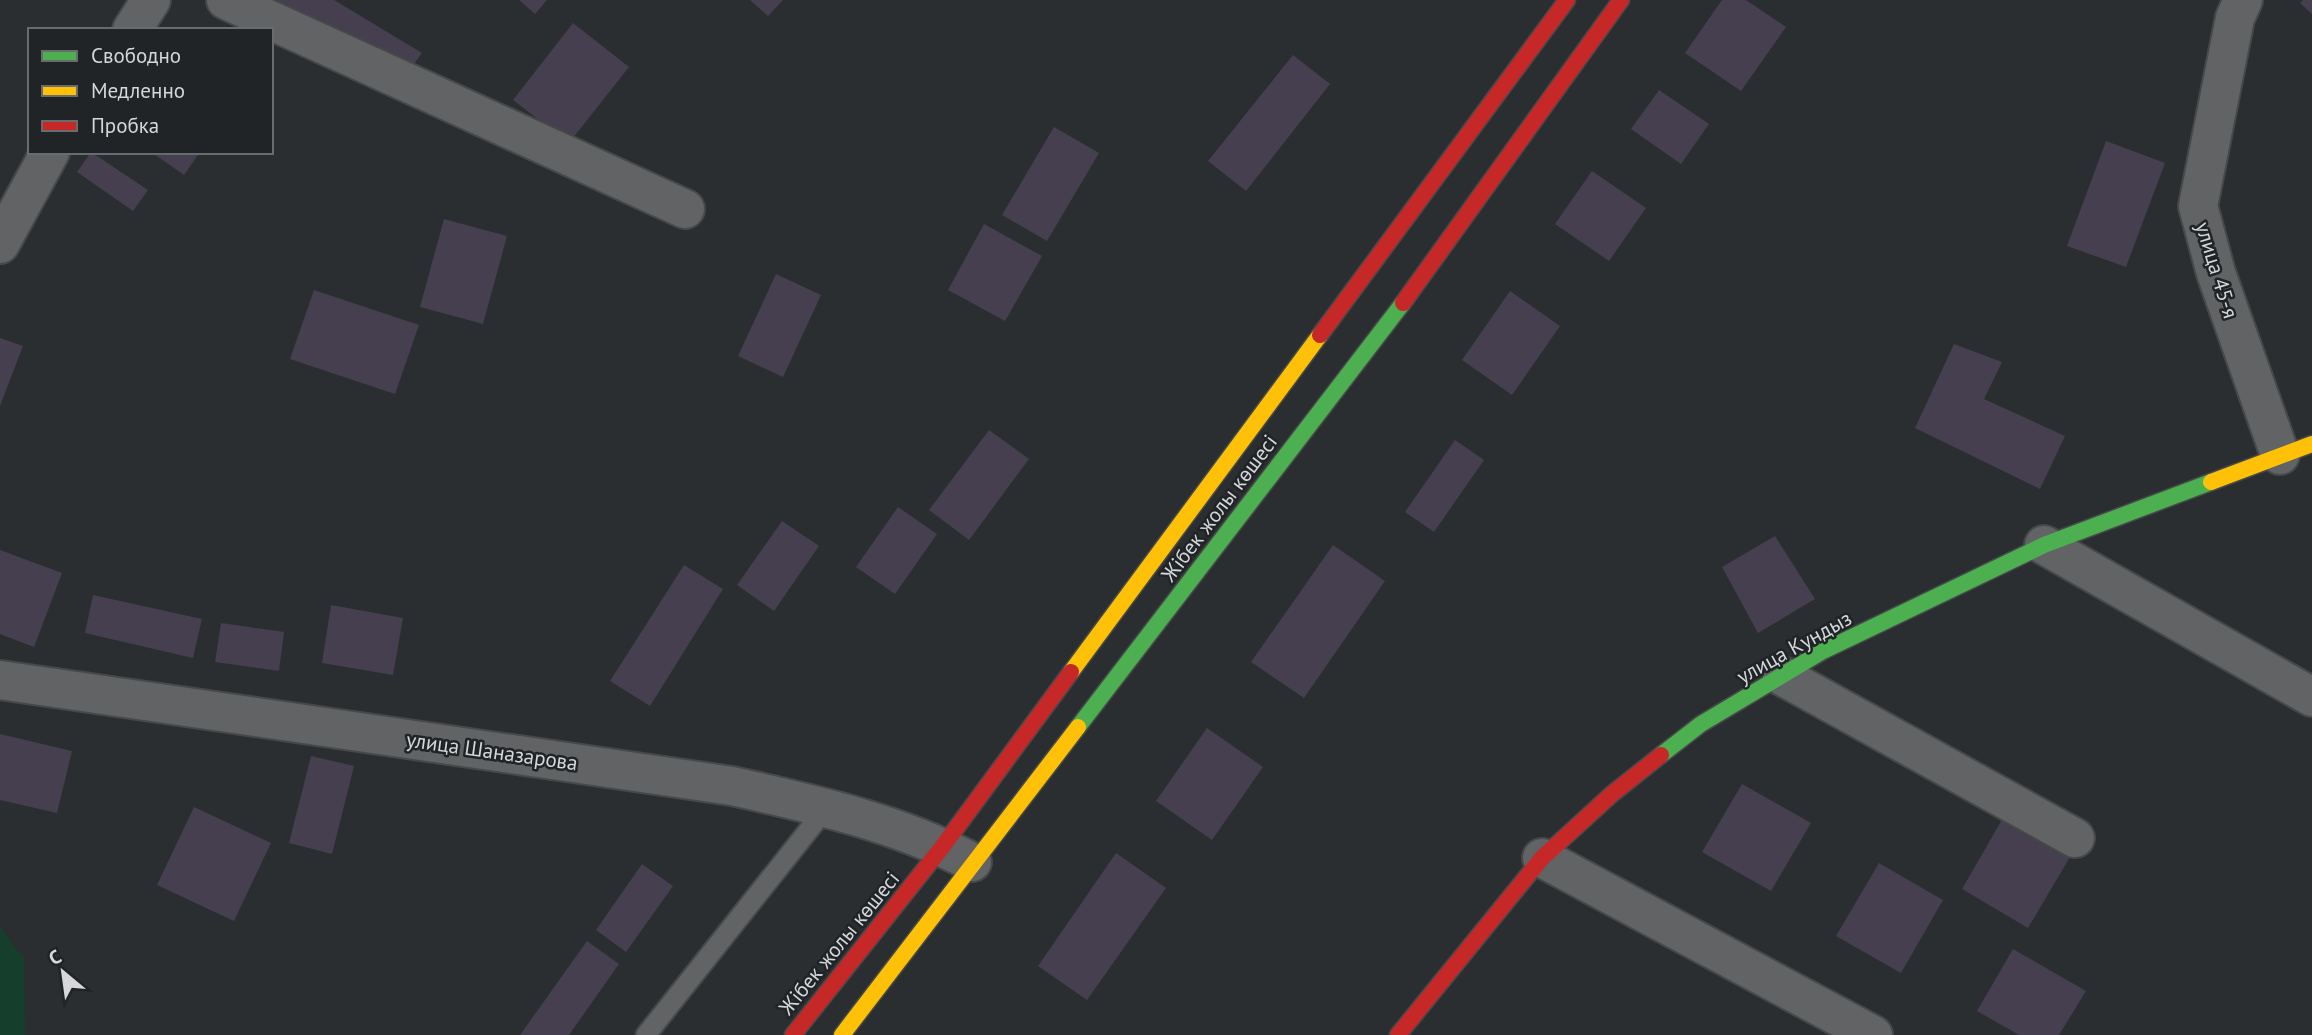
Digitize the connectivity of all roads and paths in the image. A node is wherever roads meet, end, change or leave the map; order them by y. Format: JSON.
{"nodes":[{"id":1,"x":151,"y":0,"type":"edge"},
{"id":2,"x":226,"y":0,"type":"edge"},
{"id":3,"x":1567,"y":0,"type":"edge"},
{"id":4,"x":1621,"y":0,"type":"edge"},
{"id":5,"x":2243,"y":0,"type":"edge"},
{"id":6,"x":133,"y":28,"type":"edge"},
{"id":7,"x":49,"y":154,"type":"edge"},
{"id":8,"x":685,"y":209,"type":"dead end"},
{"id":9,"x":0,"y":244,"type":"edge"},
{"id":10,"x":2296,"y":449,"type":"edge"},
{"id":11,"x":2044,"y":545,"type":"junction"},
{"id":12,"x":1782,"y":676,"type":"junction"},
{"id":13,"x":0,"y":680,"type":"edge"},
{"id":14,"x":2312,"y":697,"type":"edge"},
{"id":15,"x":827,"y":807,"type":"junction"},
{"id":16,"x":2075,"y":838,"type":"dead end"},
{"id":17,"x":959,"y":854,"type":"junction"},
{"id":18,"x":1542,"y":858,"type":"junction"},
{"id":19,"x":646,"y":1035,"type":"edge"},
{"id":20,"x":793,"y":1035,"type":"edge"},
{"id":21,"x":842,"y":1035,"type":"edge"},
{"id":22,"x":1398,"y":1035,"type":"edge"},
{"id":23,"x":1873,"y":1035,"type":"edge"}],
"edges":[{"from":1,"to":6,"type":"street"},
{"from":2,"to":8,"type":"street"},
{"from":3,"to":17,"type":"main road","name":"Жібек жолы көшесі"},
{"from":4,"to":17,"type":"main road","name":"Жібек жолы көшесі"},
{"from":5,"to":10,"type":"street","name":"улица 45-я"},
{"from":7,"to":9,"type":"street"},
{"from":10,"to":11,"type":"main road","name":"улица Кундыз"},
{"from":11,"to":12,"type":"main road","name":"улица Кундыз"},
{"from":11,"to":14,"type":"street"},
{"from":12,"to":16,"type":"street"},
{"from":12,"to":18,"type":"main road","name":"улица Кундыз"},
{"from":13,"to":15,"type":"street","name":"улица Шаназарова"},
{"from":15,"to":17,"type":"street","name":"улица Шаназарова"},
{"from":15,"to":19,"type":"lane"},
{"from":17,"to":20,"type":"main road","name":"Жібек жолы көшесі"},
{"from":17,"to":21,"type":"main road","name":"Жібек жолы көшесі"},
{"from":18,"to":22,"type":"main road","name":"улица Кундыз"},
{"from":18,"to":23,"type":"street"}]}
